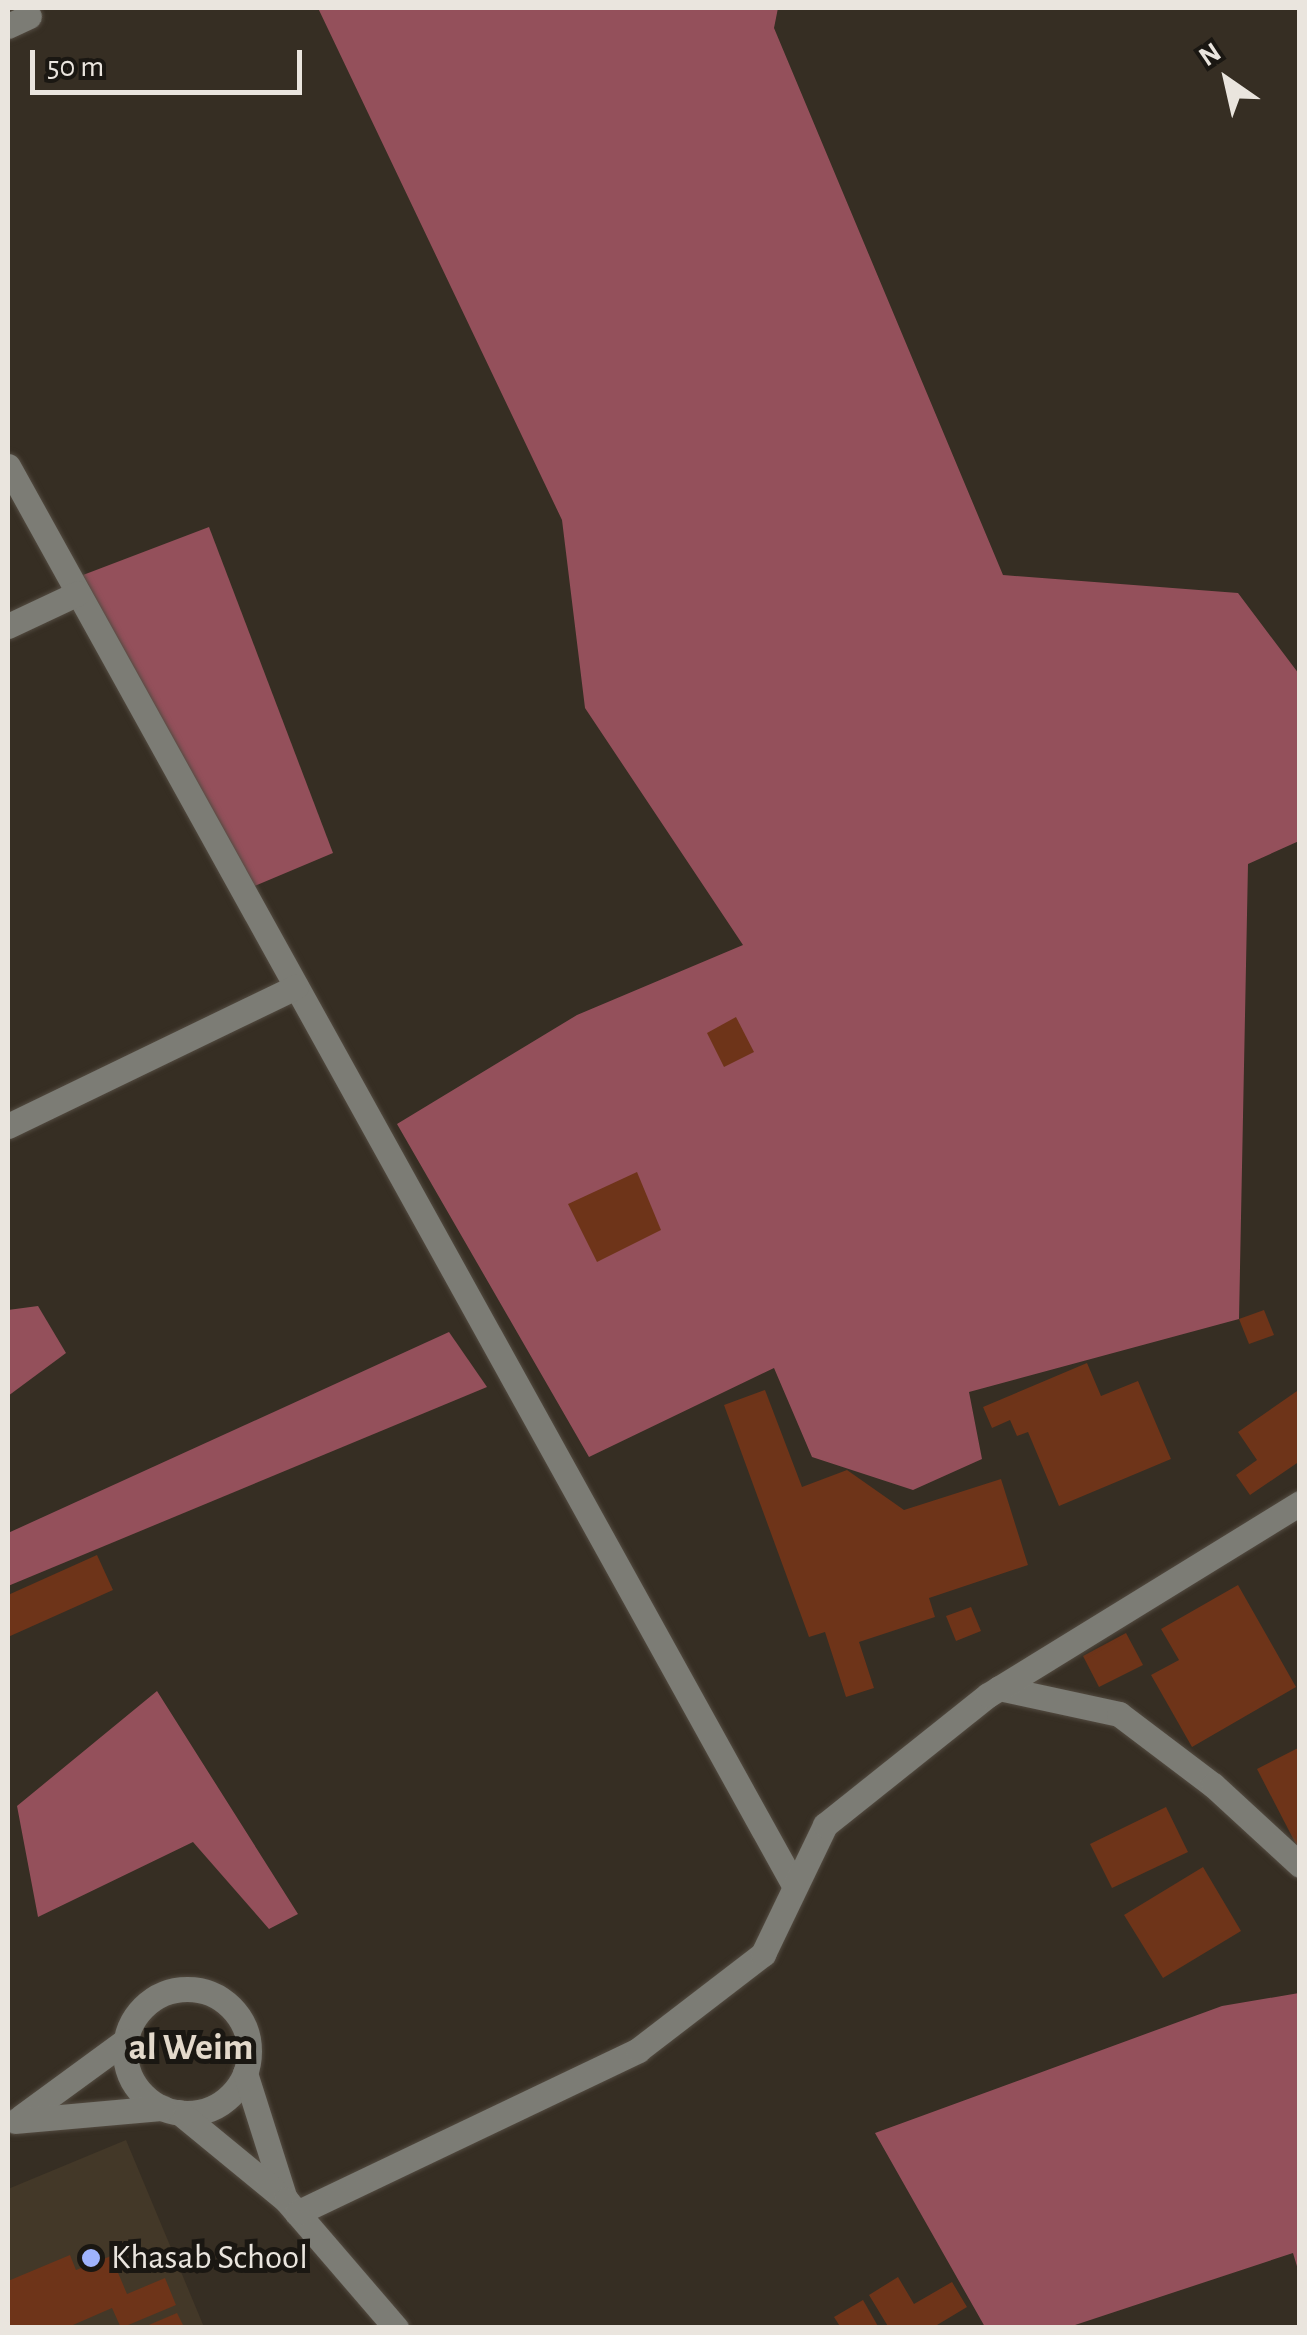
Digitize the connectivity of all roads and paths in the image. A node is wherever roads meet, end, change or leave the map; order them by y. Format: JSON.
{"nodes":[{"id":1,"x":8,"y":466,"type":"edge"},
{"id":2,"x":78,"y":592,"type":"junction"},
{"id":3,"x":8,"y":626,"type":"edge"},
{"id":4,"x":296,"y":987,"type":"junction"},
{"id":5,"x":8,"y":1126,"type":"edge"},
{"id":6,"x":1300,"y":1503,"type":"edge"},
{"id":7,"x":999,"y":1688,"type":"junction"},
{"id":8,"x":1300,"y":1865,"type":"edge"},
{"id":9,"x":795,"y":1887,"type":"junction"},
{"id":10,"x":125,"y":2041,"type":"junction"},
{"id":11,"x":245,"y":2073,"type":"junction"},
{"id":12,"x":170,"y":2110,"type":"junction"},
{"id":13,"x":11,"y":2122,"type":"edge"},
{"id":14,"x":291,"y":2207,"type":"junction"},
{"id":15,"x":396,"y":2328,"type":"edge"}],
"edges":[{"from":1,"to":2,"type":"street"},
{"from":2,"to":3,"type":"street"},
{"from":2,"to":4,"type":"street"},
{"from":4,"to":5,"type":"street"},
{"from":4,"to":9,"type":"street"},
{"from":6,"to":7,"type":"street"},
{"from":7,"to":8,"type":"street"},
{"from":7,"to":9,"type":"street"},
{"from":9,"to":14,"type":"street"},
{"from":10,"to":11,"type":"street"},
{"from":10,"to":12,"type":"street"},
{"from":10,"to":13,"type":"street"},
{"from":11,"to":12,"type":"street"},
{"from":11,"to":14,"type":"street"},
{"from":12,"to":13,"type":"street"},
{"from":12,"to":14,"type":"street"},
{"from":14,"to":15,"type":"street"}]}
